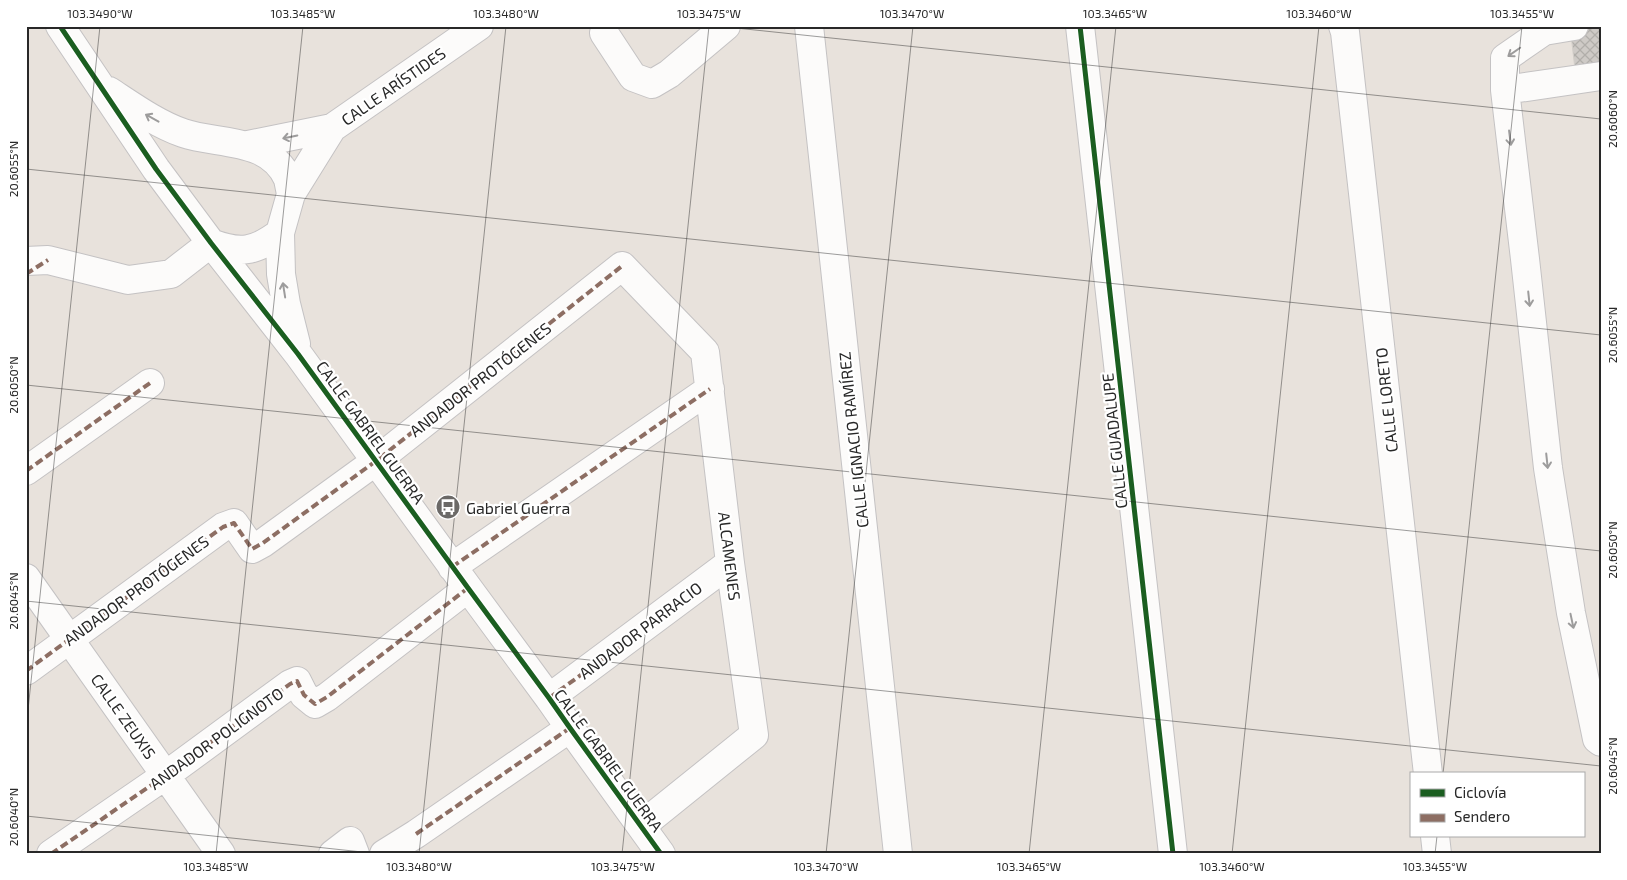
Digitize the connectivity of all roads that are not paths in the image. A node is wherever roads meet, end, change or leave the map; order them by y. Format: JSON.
{"nodes":[{"id":1,"x":60,"y":26,"type":"edge"},
{"id":2,"x":479,"y":26,"type":"edge"},
{"id":3,"x":726,"y":26,"type":"edge"},
{"id":4,"x":809,"y":26,"type":"edge"},
{"id":5,"x":1080,"y":26,"type":"edge"},
{"id":6,"x":1343,"y":26,"type":"edge"},
{"id":7,"x":1574,"y":26,"type":"edge"},
{"id":8,"x":604,"y":33,"type":"dead end"},
{"id":9,"x":1601,"y":76,"type":"edge"},
{"id":10,"x":101,"y":87,"type":"junction"},
{"id":11,"x":1505,"y":90,"type":"junction"},
{"id":12,"x":332,"y":128,"type":"junction"},
{"id":13,"x":181,"y":132,"type":"junction"},
{"id":14,"x":248,"y":145,"type":"junction"},
{"id":15,"x":156,"y":169,"type":"junction"},
{"id":16,"x":291,"y":194,"type":"junction"},
{"id":17,"x":280,"y":233,"type":"junction"},
{"id":18,"x":211,"y":243,"type":"junction"},
{"id":19,"x":34,"y":265,"type":"edge"},
{"id":20,"x":622,"y":266,"type":"joint"},
{"id":21,"x":298,"y":354,"type":"junction"},
{"id":22,"x":150,"y":383,"type":"dead end"},
{"id":23,"x":710,"y":389,"type":"junction"},
{"id":24,"x":376,"y":461,"type":"junction"},
{"id":25,"x":26,"y":471,"type":"edge"},
{"id":26,"x":730,"y":562,"type":"junction"},
{"id":27,"x":460,"y":577,"type":"junction"},
{"id":28,"x":26,"y":578,"type":"edge"},
{"id":29,"x":69,"y":639,"type":"junction"},
{"id":30,"x":26,"y":670,"type":"edge"},
{"id":31,"x":550,"y":698,"type":"junction"},
{"id":32,"x":570,"y":728,"type":"junction"},
{"id":33,"x":1601,"y":742,"type":"edge"},
{"id":34,"x":1428,"y":772,"type":"edge"},
{"id":35,"x":166,"y":775,"type":"junction"},
{"id":36,"x":641,"y":826,"type":"junction"},
{"id":37,"x":1435,"y":838,"type":"edge"},
{"id":38,"x":51,"y":854,"type":"edge"},
{"id":39,"x":221,"y":854,"type":"edge"},
{"id":40,"x":333,"y":854,"type":"edge"},
{"id":41,"x":355,"y":854,"type":"edge"},
{"id":42,"x":384,"y":854,"type":"edge"},
{"id":43,"x":661,"y":854,"type":"edge"},
{"id":44,"x":898,"y":854,"type":"edge"},
{"id":45,"x":1173,"y":854,"type":"edge"},
{"id":46,"x":1437,"y":854,"type":"edge"}],
"edges":[{"from":1,"to":10,"type":"street","name":"CALLE GABRIEL GUERRA"},
{"from":2,"to":12,"type":"street","name":"CALLE ARÍSTIDES"},
{"from":3,"to":8,"type":"street"},
{"from":4,"to":44,"type":"street","name":"CALLE IGNACIO RAMÍREZ"},
{"from":5,"to":45,"type":"street","name":"CALLE GUADALUPE"},
{"from":6,"to":34,"type":"street","name":"CALLE LORETO"},
{"from":7,"to":11,"type":"street","one_way":true},
{"from":9,"to":11,"type":"street"},
{"from":13,"to":10,"type":"street","name":"CALLE GABRIEL GUERRA","one_way":true},
{"from":10,"to":15,"type":"street","name":"CALLE GABRIEL GUERRA"},
{"from":11,"to":33,"type":"street","one_way":true},
{"from":12,"to":14,"type":"street","name":"CALLE ARÍSTIDES","one_way":true},
{"from":12,"to":16,"type":"street","name":"CALLE ARÍSTIDES"},
{"from":13,"to":14,"type":"street","name":"CALLE GABRIEL GUERRA"},
{"from":13,"to":15,"type":"street"},
{"from":14,"to":16,"type":"street"},
{"from":15,"to":18,"type":"street","name":"CALLE GABRIEL GUERRA"},
{"from":16,"to":17,"type":"street","name":"CALLE GABRIEL GUERRA"},
{"from":17,"to":18,"type":"street"},
{"from":21,"to":17,"type":"street","name":"CALLE GABRIEL GUERRA","one_way":true},
{"from":18,"to":19,"type":"street"},
{"from":18,"to":21,"type":"street","name":"CALLE GABRIEL GUERRA"},
{"from":20,"to":23,"type":"street","name":"ALCAMENES"},
{"from":20,"to":24,"type":"street","name":"ANDADOR PROTÓGENES"},
{"from":21,"to":24,"type":"street","name":"CALLE GABRIEL GUERRA"},
{"from":22,"to":25,"type":"street"},
{"from":23,"to":26,"type":"street","name":"ALCAMENES"},
{"from":23,"to":27,"type":"street","name":"ANDADOR POLIGNOTO"},
{"from":24,"to":27,"type":"street","name":"CALLE GABRIEL GUERRA"},
{"from":24,"to":29,"type":"street","name":"ANDADOR PROTÓGENES"},
{"from":26,"to":31,"type":"street","name":"ANDADOR PARRACIO"},
{"from":26,"to":36,"type":"street","name":"ALCAMENES"},
{"from":27,"to":31,"type":"street","name":"CALLE GABRIEL GUERRA"},
{"from":27,"to":35,"type":"street","name":"ANDADOR POLIGNOTO"},
{"from":28,"to":29,"type":"street","name":"CALLE ZEUXIS"},
{"from":29,"to":30,"type":"street","name":"ANDADOR PROTÓGENES"},
{"from":29,"to":35,"type":"street","name":"CALLE ZEUXIS"},
{"from":31,"to":32,"type":"street","name":"CALLE GABRIEL GUERRA"},
{"from":32,"to":36,"type":"street","name":"CALLE GABRIEL GUERRA"},
{"from":32,"to":42,"type":"street"},
{"from":35,"to":38,"type":"street","name":"ANDADOR POLIGNOTO"},
{"from":35,"to":39,"type":"street","name":"CALLE ZEUXIS"},
{"from":36,"to":43,"type":"street","name":"CALLE GABRIEL GUERRA"},
{"from":37,"to":46,"type":"street"},
{"from":40,"to":41,"type":"street"}]}
